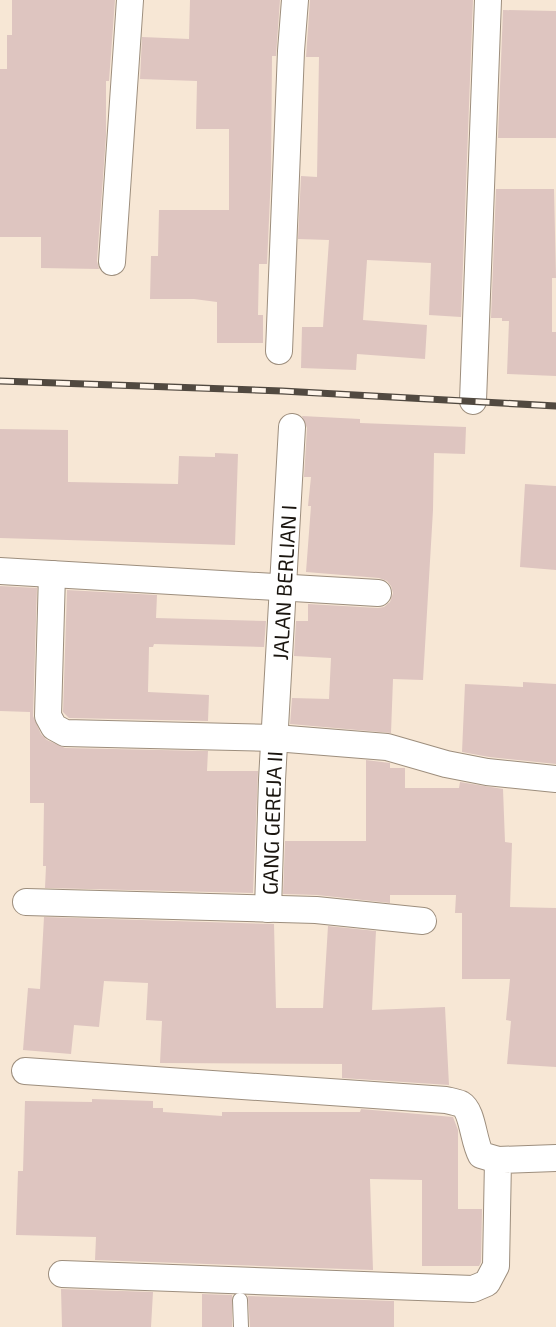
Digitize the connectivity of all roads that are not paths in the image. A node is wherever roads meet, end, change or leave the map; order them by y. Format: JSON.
{"nodes":[{"id":1,"x":129,"y":0,"type":"edge"},
{"id":2,"x":295,"y":0,"type":"edge"},
{"id":3,"x":488,"y":0,"type":"edge"},
{"id":4,"x":112,"y":262,"type":"dead end"},
{"id":5,"x":279,"y":351,"type":"dead end"},
{"id":6,"x":473,"y":401,"type":"dead end"},
{"id":7,"x":292,"y":427,"type":"dead end"},
{"id":8,"x":0,"y":571,"type":"edge"},
{"id":9,"x":52,"y":574,"type":"junction"},
{"id":10,"x":283,"y":587,"type":"junction"},
{"id":11,"x":378,"y":593,"type":"dead end"},
{"id":12,"x":275,"y":738,"type":"junction"},
{"id":13,"x":556,"y":778,"type":"edge"},
{"id":14,"x":26,"y":902,"type":"dead end"},
{"id":15,"x":268,"y":909,"type":"junction"},
{"id":16,"x":423,"y":921,"type":"dead end"},
{"id":17,"x":25,"y":1071,"type":"dead end"},
{"id":18,"x":556,"y":1158,"type":"edge"},
{"id":19,"x":498,"y":1160,"type":"junction"},
{"id":20,"x":62,"y":1274,"type":"dead end"},
{"id":21,"x":240,"y":1300,"type":"dead end"},
{"id":22,"x":241,"y":1327,"type":"edge"}],
"edges":[{"from":1,"to":4,"type":"street"},
{"from":2,"to":5,"type":"street"},
{"from":3,"to":6,"type":"street"},
{"from":7,"to":10,"type":"street","name":"JALAN BERLIAN I"},
{"from":8,"to":9,"type":"street"},
{"from":9,"to":10,"type":"street"},
{"from":9,"to":12,"type":"street"},
{"from":10,"to":11,"type":"street"},
{"from":10,"to":12,"type":"street","name":"JALAN BERLIAN I"},
{"from":12,"to":13,"type":"street"},
{"from":12,"to":15,"type":"street","name":"GANG GEREJA II"},
{"from":14,"to":15,"type":"street"},
{"from":15,"to":16,"type":"street"},
{"from":17,"to":19,"type":"street"},
{"from":18,"to":19,"type":"street"},
{"from":19,"to":20,"type":"street"},
{"from":21,"to":22,"type":"lane"}]}
